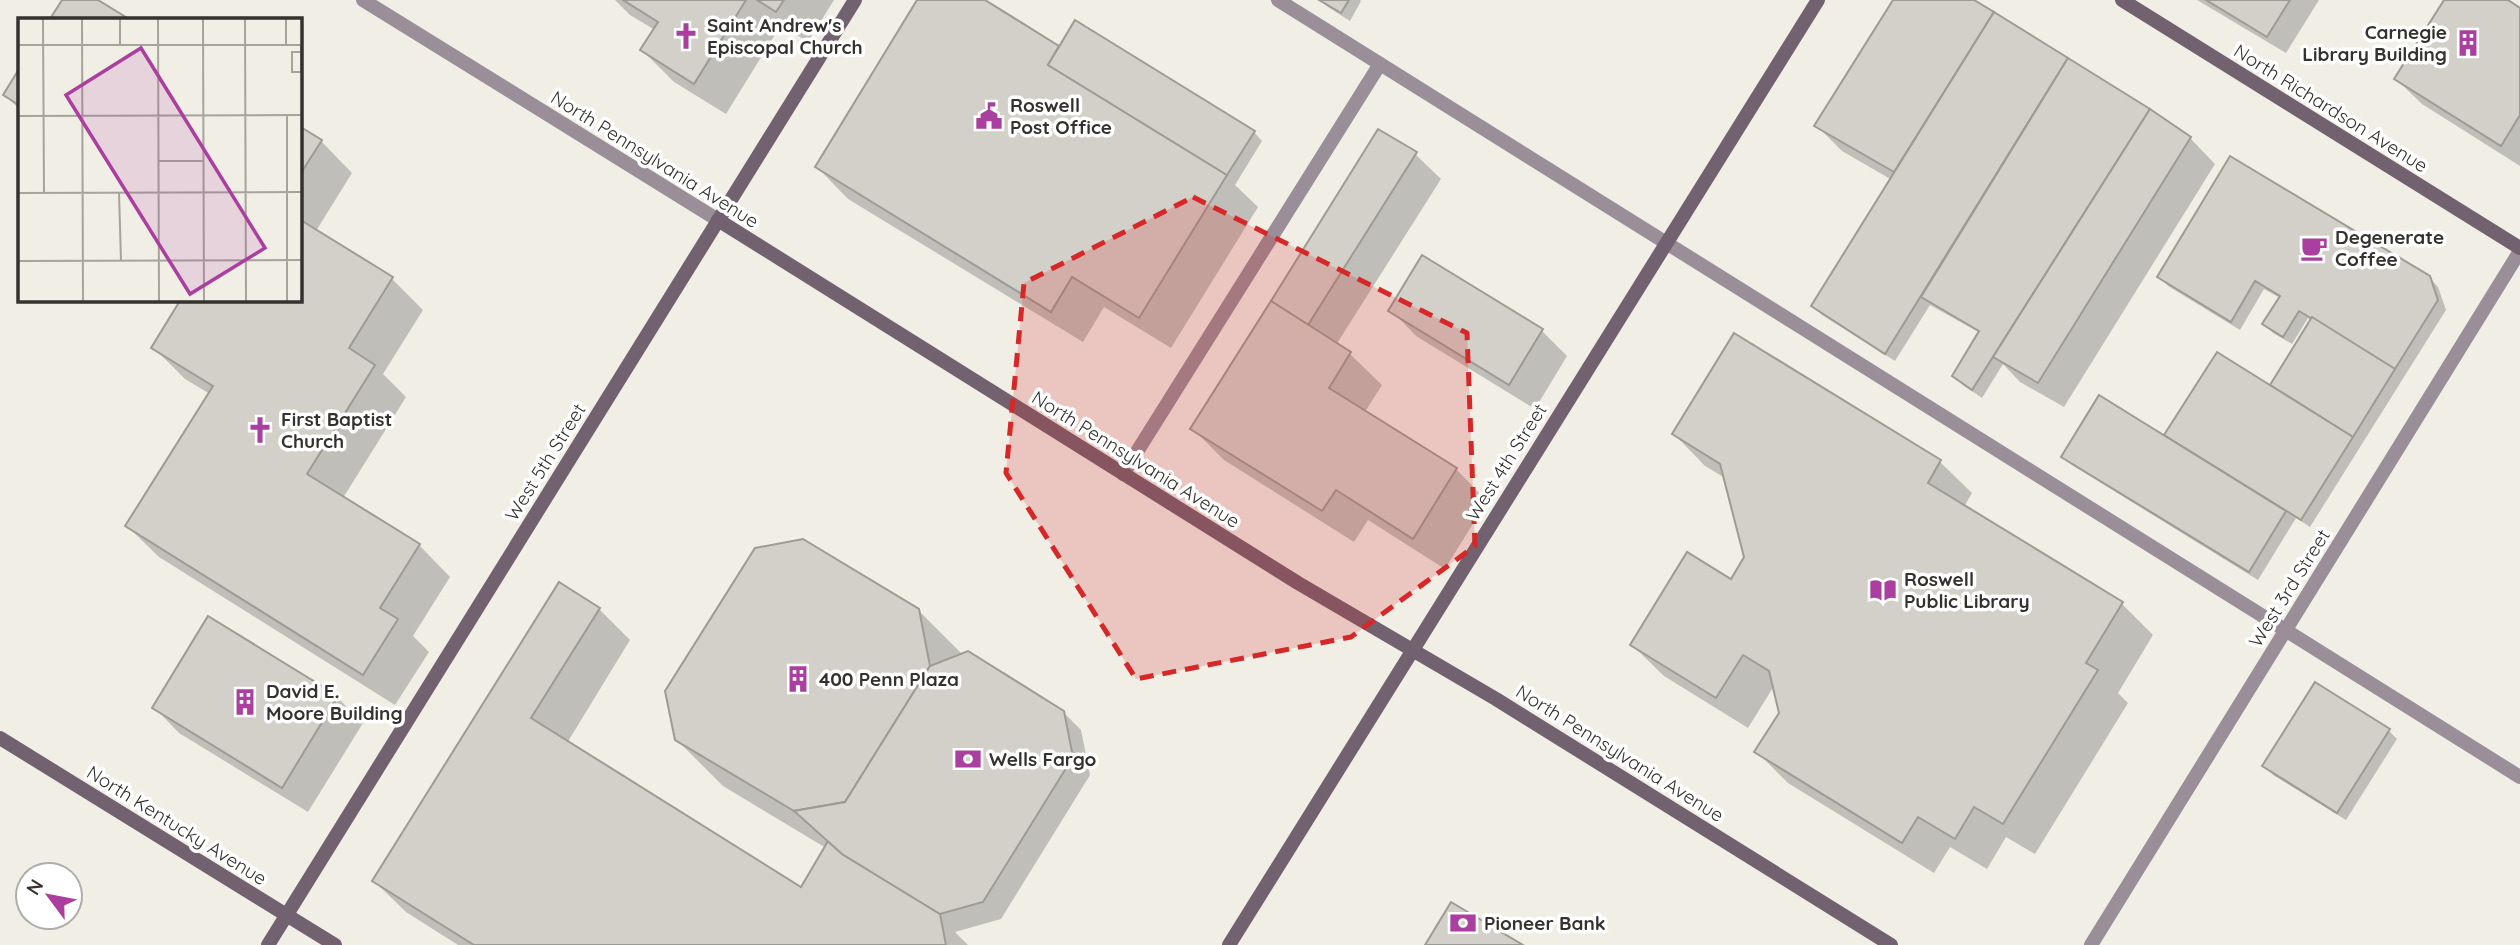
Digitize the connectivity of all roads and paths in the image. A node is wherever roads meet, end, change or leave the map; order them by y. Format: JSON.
{"nodes":[{"id":1,"x":363,"y":0,"type":"edge"},
{"id":2,"x":855,"y":0,"type":"edge"},
{"id":3,"x":1278,"y":0,"type":"edge"},
{"id":4,"x":1818,"y":0,"type":"edge"},
{"id":5,"x":2122,"y":0,"type":"edge"},
{"id":6,"x":1380,"y":64,"type":"junction"},
{"id":7,"x":718,"y":220,"type":"junction"},
{"id":8,"x":1666,"y":242,"type":"junction"},
{"id":9,"x":2520,"y":249,"type":"edge"},
{"id":10,"x":1123,"y":474,"type":"junction"},
{"id":11,"x":2286,"y":631,"type":"junction"},
{"id":12,"x":1412,"y":649,"type":"junction"},
{"id":13,"x":0,"y":738,"type":"edge"},
{"id":14,"x":2520,"y":777,"type":"edge"},
{"id":15,"x":287,"y":915,"type":"junction"},
{"id":16,"x":268,"y":945,"type":"edge"},
{"id":17,"x":335,"y":945,"type":"edge"},
{"id":18,"x":1229,"y":945,"type":"edge"},
{"id":19,"x":1891,"y":945,"type":"edge"},
{"id":20,"x":2091,"y":945,"type":"edge"}],
"edges":[{"from":1,"to":7,"type":"street","name":"North Pennsylvania Avenue"},
{"from":2,"to":7,"type":"street","name":"West 5th Street"},
{"from":3,"to":6,"type":"street"},
{"from":4,"to":8,"type":"street","name":"West 4th Street"},
{"from":5,"to":9,"type":"street","name":"North Richardson Avenue"},
{"from":6,"to":8,"type":"street"},
{"from":6,"to":10,"type":"street"},
{"from":7,"to":10,"type":"street","name":"North Pennsylvania Avenue"},
{"from":7,"to":15,"type":"street","name":"West 5th Street"},
{"from":8,"to":11,"type":"street"},
{"from":8,"to":12,"type":"street","name":"West 4th Street"},
{"from":9,"to":11,"type":"street","name":"West 3rd Street"},
{"from":10,"to":12,"type":"street","name":"North Pennsylvania Avenue"},
{"from":11,"to":14,"type":"street"},
{"from":11,"to":20,"type":"street","name":"West 3rd Street"},
{"from":12,"to":18,"type":"street","name":"West 4th Street"},
{"from":12,"to":19,"type":"street","name":"North Pennsylvania Avenue"},
{"from":13,"to":15,"type":"street","name":"North Kentucky Avenue"},
{"from":15,"to":16,"type":"street","name":"West 5th Street"},
{"from":15,"to":17,"type":"street","name":"North Kentucky Avenue"}]}
